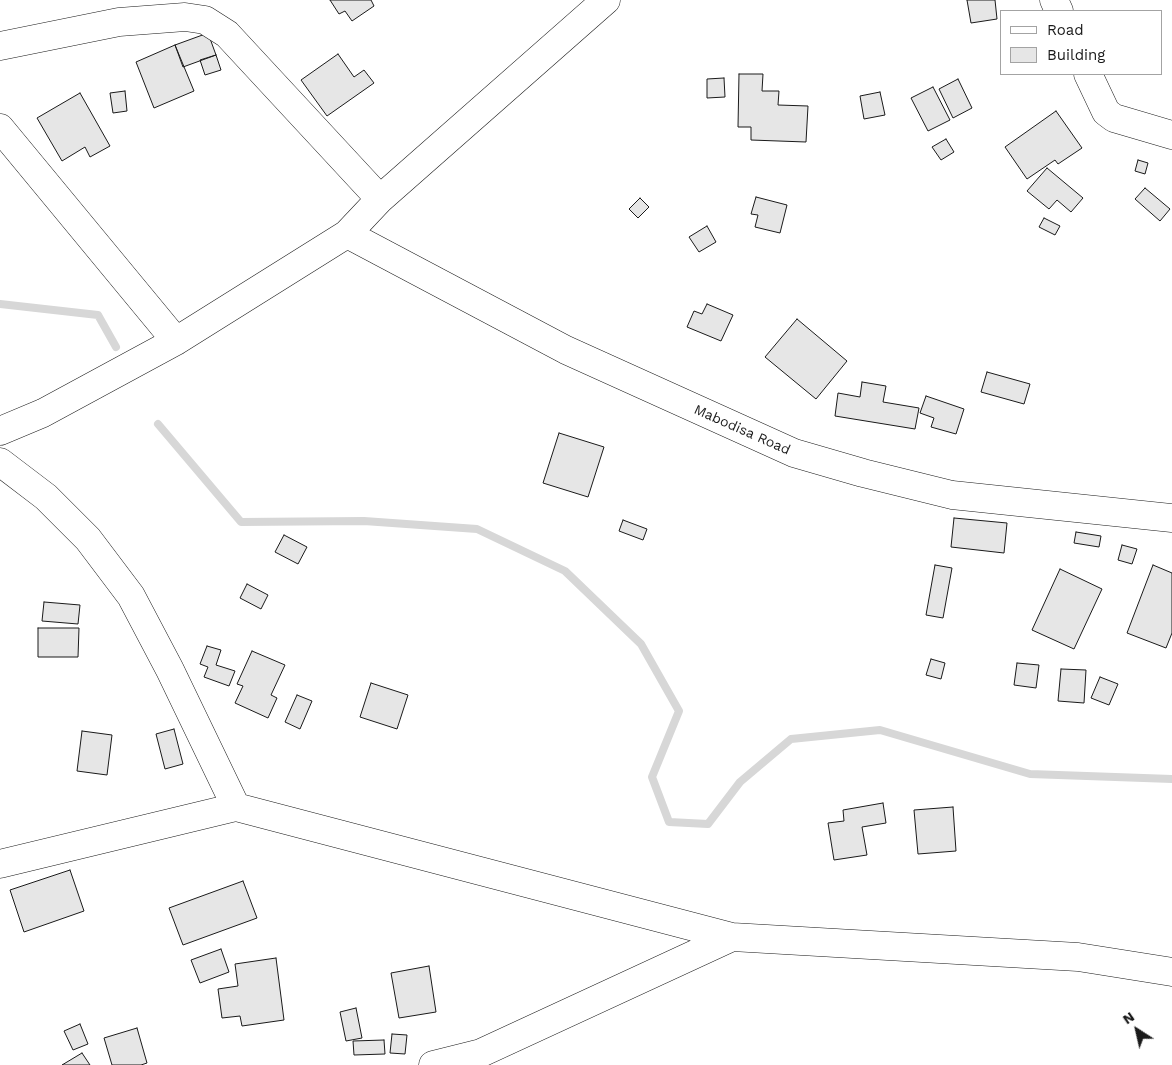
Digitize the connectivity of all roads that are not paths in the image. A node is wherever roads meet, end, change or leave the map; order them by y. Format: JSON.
{"nodes":[{"id":1,"x":606,"y":0,"type":"edge"},
{"id":2,"x":0,"y":46,"type":"edge"},
{"id":3,"x":1088,"y":75,"type":"edge"},
{"id":4,"x":0,"y":128,"type":"edge"},
{"id":5,"x":1172,"y":136,"type":"edge"},
{"id":6,"x":380,"y":199,"type":"junction"},
{"id":7,"x":347,"y":234,"type":"junction"},
{"id":8,"x":176,"y":341,"type":"junction"},
{"id":9,"x":0,"y":431,"type":"edge"},
{"id":10,"x":0,"y":462,"type":"edge"},
{"id":11,"x":1172,"y":518,"type":"edge"},
{"id":12,"x":236,"y":807,"type":"junction"},
{"id":13,"x":0,"y":864,"type":"edge"},
{"id":14,"x":732,"y":937,"type":"junction"},
{"id":15,"x":1172,"y":972,"type":"edge"},
{"id":16,"x":433,"y":1065,"type":"edge"}],
"edges":[{"from":1,"to":6,"type":"street"},
{"from":2,"to":6,"type":"street"},
{"from":3,"to":5,"type":"street"},
{"from":4,"to":8,"type":"street"},
{"from":6,"to":7,"type":"street"},
{"from":7,"to":8,"type":"street"},
{"from":7,"to":11,"type":"street","name":"Mabodisa Road"},
{"from":8,"to":9,"type":"street"},
{"from":10,"to":12,"type":"street"},
{"from":12,"to":13,"type":"street"},
{"from":12,"to":14,"type":"street"},
{"from":14,"to":15,"type":"street"},
{"from":14,"to":16,"type":"street"}]}
